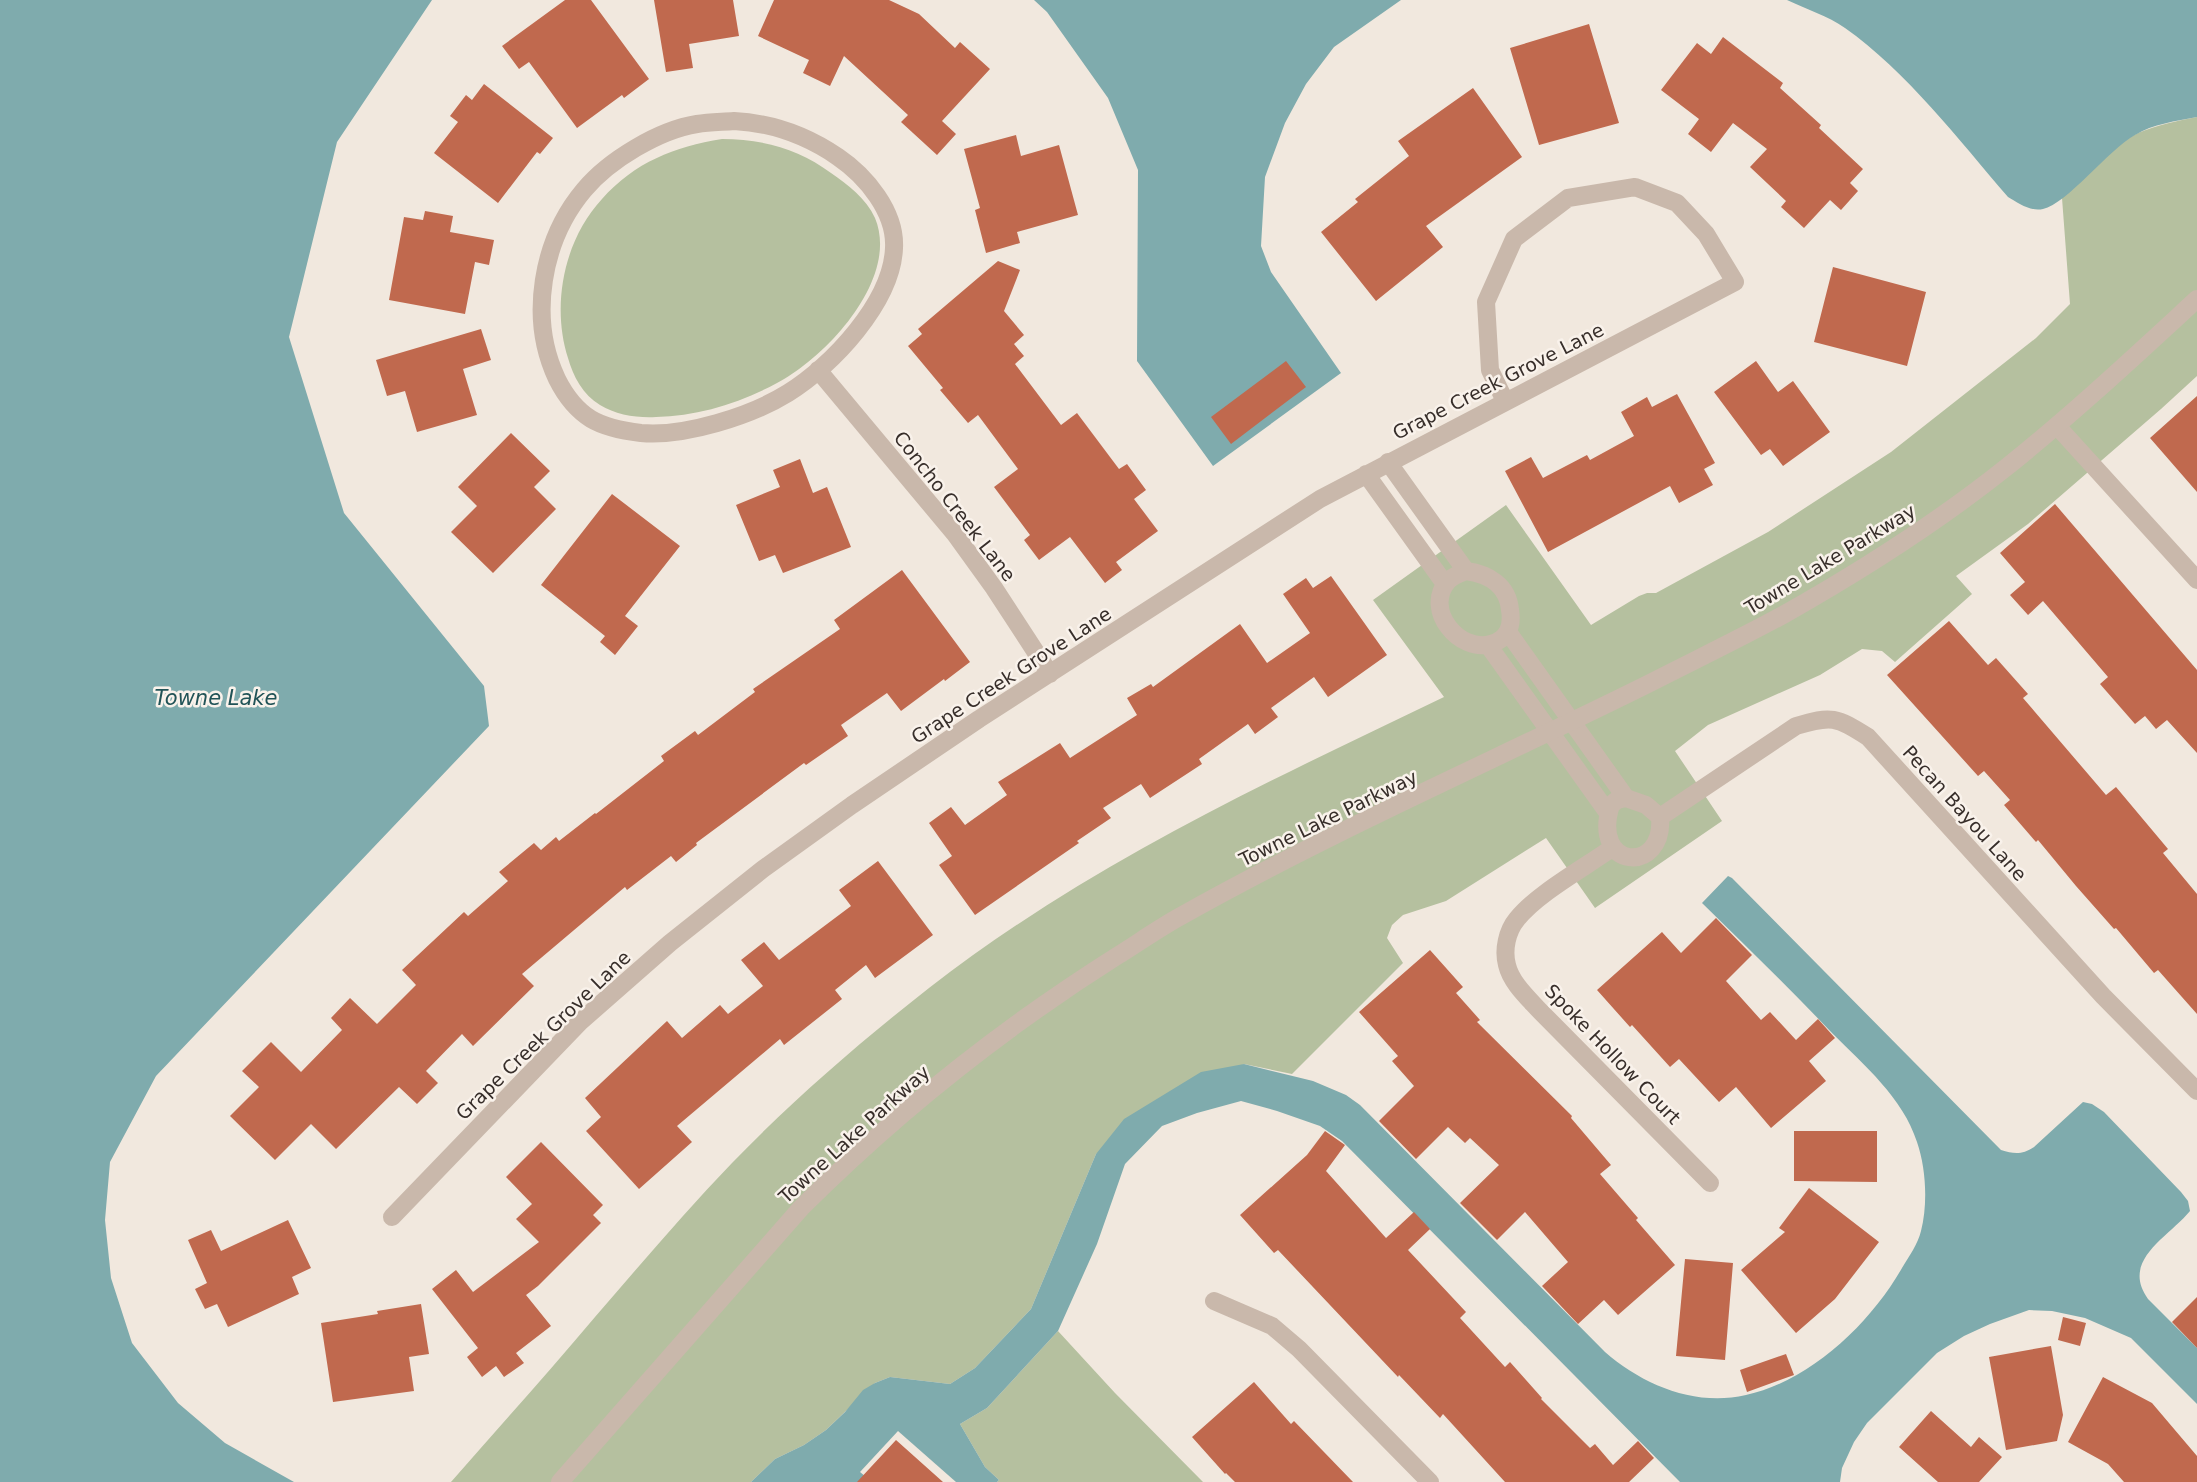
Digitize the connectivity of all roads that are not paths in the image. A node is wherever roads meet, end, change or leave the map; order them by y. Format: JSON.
{"nodes":[{"id":1,"x":2197,"y":299,"type":"edge"},
{"id":2,"x":818,"y":370,"type":"junction"},
{"id":3,"x":1505,"y":401,"type":"junction"},
{"id":4,"x":2057,"y":426,"type":"junction"},
{"id":5,"x":1388,"y":462,"type":"junction"},
{"id":6,"x":1366,"y":474,"type":"junction"},
{"id":7,"x":1466,"y":571,"type":"junction"},
{"id":8,"x":2197,"y":580,"type":"edge"},
{"id":9,"x":1445,"y":584,"type":"junction"},
{"id":10,"x":1508,"y":632,"type":"junction"},
{"id":11,"x":1488,"y":645,"type":"junction"},
{"id":12,"x":1050,"y":674,"type":"junction"},
{"id":13,"x":1573,"y":721,"type":"junction"},
{"id":14,"x":1550,"y":732,"type":"junction"},
{"id":15,"x":1626,"y":798,"type":"junction"},
{"id":16,"x":1608,"y":813,"type":"junction"},
{"id":17,"x":1660,"y":817,"type":"junction"},
{"id":18,"x":1612,"y":848,"type":"junction"},
{"id":19,"x":2197,"y":1091,"type":"edge"},
{"id":20,"x":1710,"y":1183,"type":"dead end"},
{"id":21,"x":392,"y":1217,"type":"dead end"},
{"id":22,"x":1214,"y":1301,"type":"dead end"},
{"id":23,"x":560,"y":1482,"type":"edge"},
{"id":24,"x":1430,"y":1482,"type":"edge"}],
"edges":[{"from":1,"to":4,"type":"street","name":"Towne Lake Parkway"},
{"from":2,"to":2,"type":"street"},
{"from":2,"to":12,"type":"street","name":"Concho Creek Lane"},
{"from":3,"to":3,"type":"street","name":"Grape Creek Grove Lane"},
{"from":3,"to":5,"type":"street","name":"Grape Creek Grove Lane"},
{"from":4,"to":8,"type":"street"},
{"from":4,"to":13,"type":"street","name":"Towne Lake Parkway"},
{"from":5,"to":6,"type":"street","name":"Grape Creek Grove Lane"},
{"from":5,"to":7,"type":"street"},
{"from":6,"to":9,"type":"street"},
{"from":6,"to":12,"type":"street","name":"Grape Creek Grove Lane"},
{"from":7,"to":9,"type":"street"},
{"from":7,"to":10,"type":"street"},
{"from":9,"to":11,"type":"street"},
{"from":10,"to":11,"type":"street"},
{"from":10,"to":13,"type":"street"},
{"from":11,"to":14,"type":"street"},
{"from":12,"to":21,"type":"street","name":"Grape Creek Grove Lane"},
{"from":13,"to":14,"type":"street","name":"Towne Lake Parkway"},
{"from":13,"to":15,"type":"street"},
{"from":14,"to":16,"type":"street"},
{"from":14,"to":23,"type":"street","name":"Towne Lake Parkway"},
{"from":15,"to":16,"type":"street"},
{"from":15,"to":17,"type":"street"},
{"from":16,"to":18,"type":"street"},
{"from":17,"to":18,"type":"street"},
{"from":17,"to":19,"type":"street","name":"Pecan Bayou Lane"},
{"from":18,"to":20,"type":"street","name":"Spoke Hollow Court"},
{"from":22,"to":24,"type":"street"}]}
